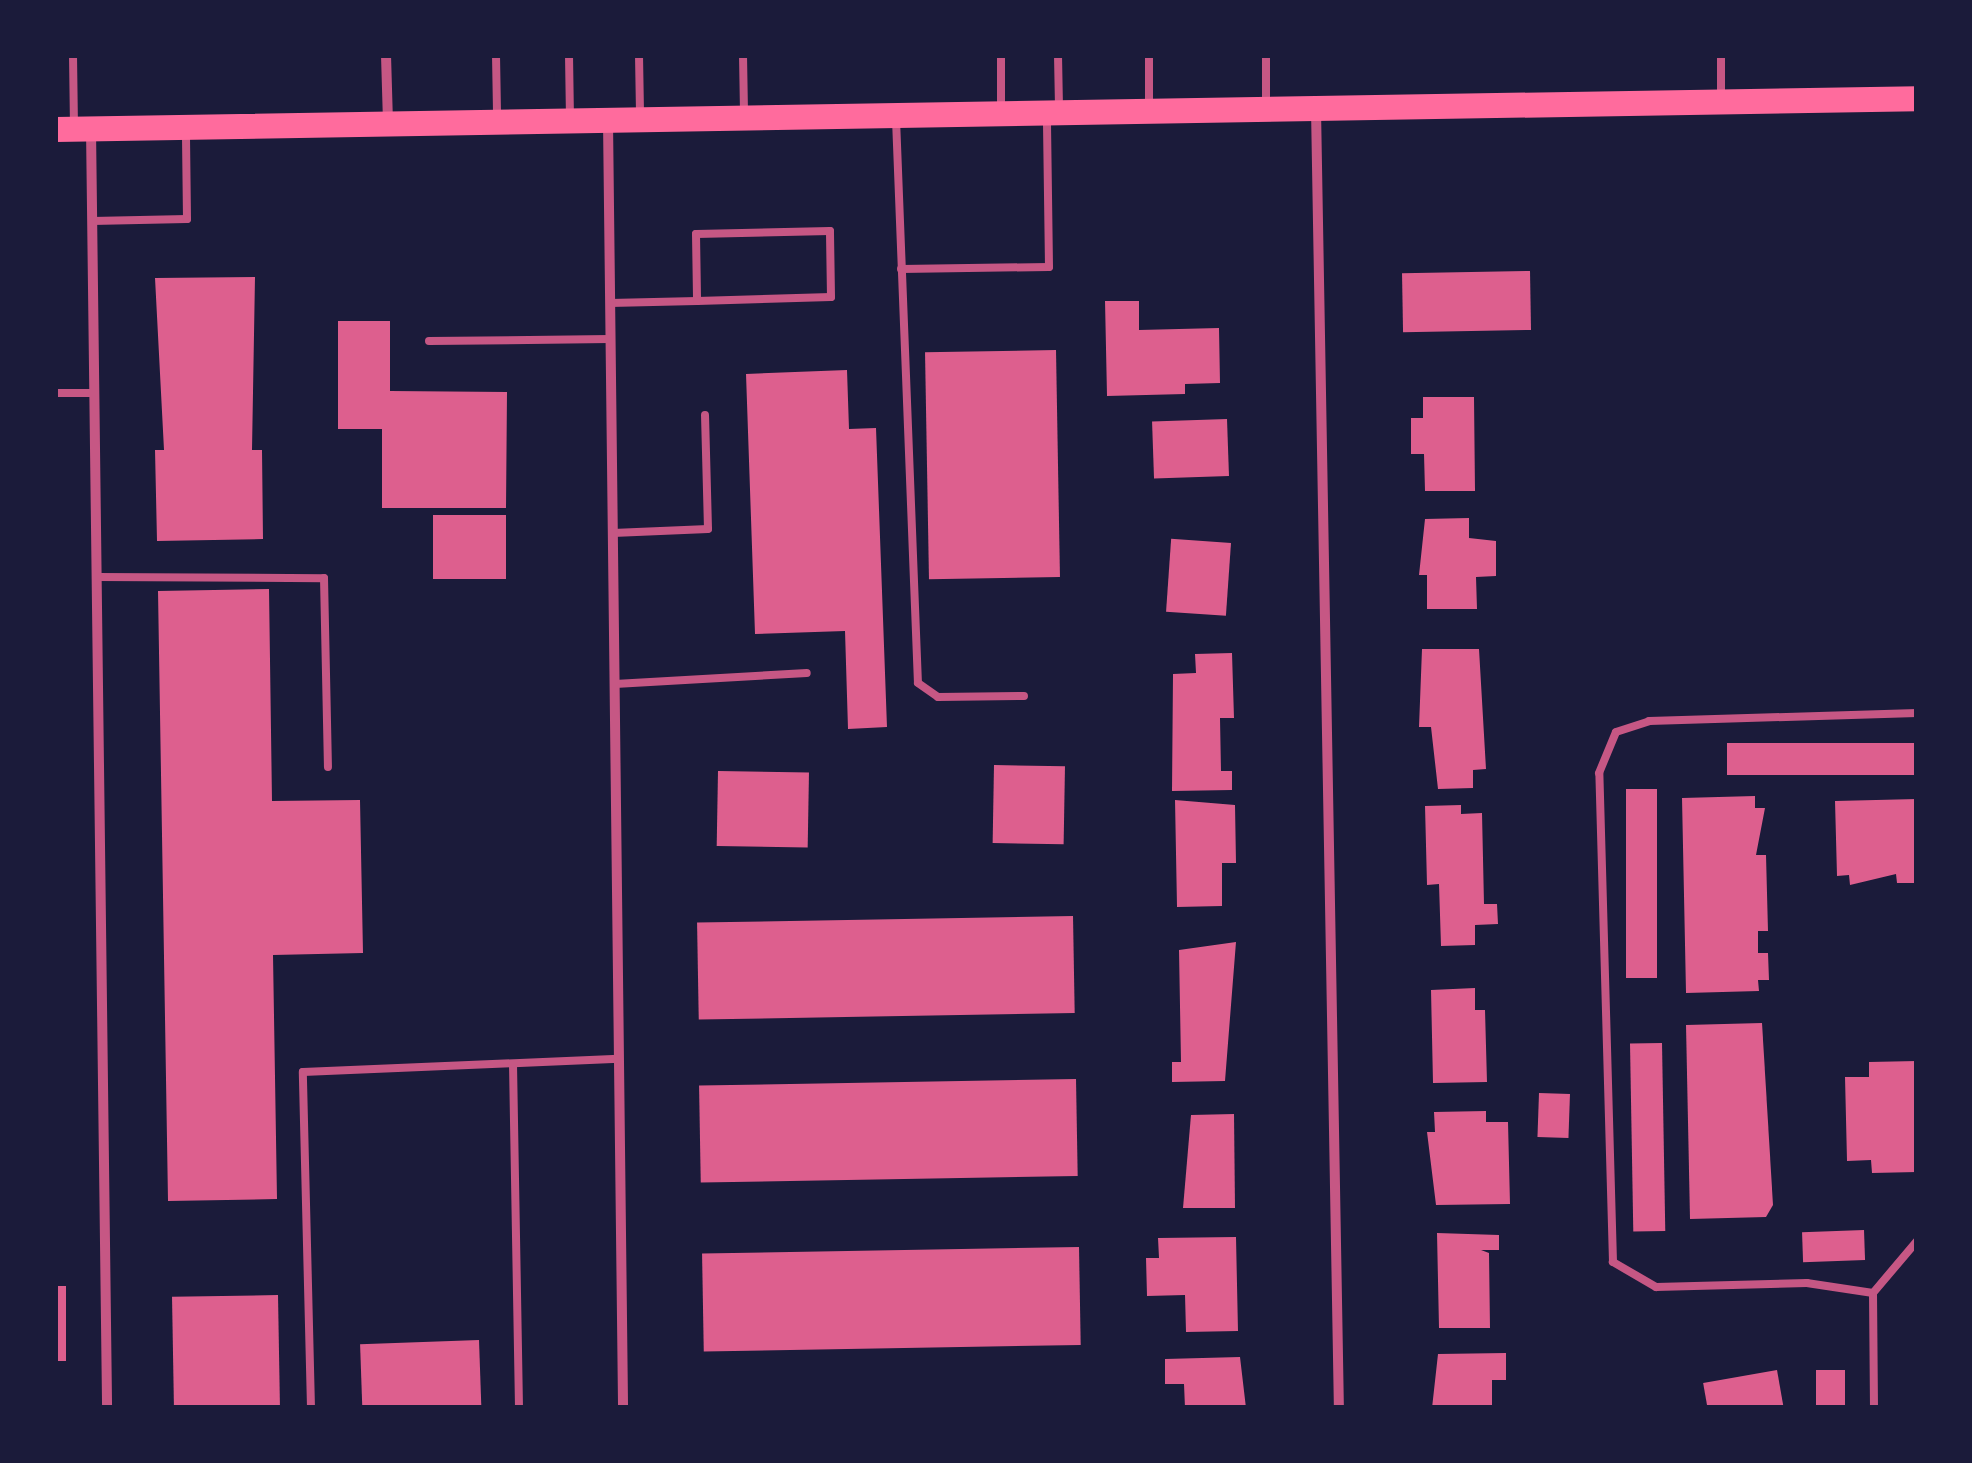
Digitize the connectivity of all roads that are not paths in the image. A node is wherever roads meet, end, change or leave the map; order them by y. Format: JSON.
{"nodes":[{"id":1,"x":73,"y":55,"type":"edge"},
{"id":2,"x":386,"y":55,"type":"edge"},
{"id":3,"x":496,"y":55,"type":"edge"},
{"id":4,"x":569,"y":55,"type":"edge"},
{"id":5,"x":638,"y":55,"type":"edge"},
{"id":6,"x":743,"y":55,"type":"edge"},
{"id":7,"x":1000,"y":55,"type":"edge"},
{"id":8,"x":1058,"y":55,"type":"edge"},
{"id":9,"x":1148,"y":55,"type":"edge"},
{"id":10,"x":1266,"y":55,"type":"edge"},
{"id":11,"x":1721,"y":55,"type":"edge"},
{"id":12,"x":1917,"y":98,"type":"edge"},
{"id":13,"x":1722,"y":102,"type":"junction"},
{"id":14,"x":1316,"y":108,"type":"junction"},
{"id":15,"x":1266,"y":109,"type":"junction"},
{"id":16,"x":1150,"y":110,"type":"junction"},
{"id":17,"x":1053,"y":112,"type":"junction"},
{"id":18,"x":1002,"y":113,"type":"junction"},
{"id":19,"x":896,"y":115,"type":"junction"},
{"id":20,"x":744,"y":117,"type":"junction"},
{"id":21,"x":640,"y":119,"type":"junction"},
{"id":22,"x":570,"y":120,"type":"junction"},
{"id":23,"x":608,"y":120,"type":"junction"},
{"id":24,"x":498,"y":122,"type":"junction"},
{"id":25,"x":388,"y":124,"type":"junction"},
{"id":26,"x":186,"y":126,"type":"junction"},
{"id":27,"x":73,"y":128,"type":"edge"},
{"id":28,"x":92,"y":220,"type":"junction"},
{"id":29,"x":901,"y":269,"type":"junction"},
{"id":30,"x":698,"y":301,"type":"junction"},
{"id":31,"x":610,"y":303,"type":"junction"},
{"id":32,"x":610,"y":339,"type":"junction"},
{"id":33,"x":429,"y":341,"type":"dead end"},
{"id":34,"x":55,"y":393,"type":"edge"},
{"id":35,"x":94,"y":393,"type":"junction"},
{"id":36,"x":704,"y":415,"type":"dead end"},
{"id":37,"x":612,"y":532,"type":"junction"},
{"id":38,"x":96,"y":577,"type":"junction"},
{"id":39,"x":808,"y":673,"type":"dead end"},
{"id":40,"x":614,"y":684,"type":"junction"},
{"id":41,"x":1024,"y":696,"type":"dead end"},
{"id":42,"x":1917,"y":712,"type":"edge"},
{"id":43,"x":328,"y":767,"type":"dead end"},
{"id":44,"x":619,"y":1059,"type":"junction"},
{"id":45,"x":513,"y":1064,"type":"junction"},
{"id":46,"x":1917,"y":1241,"type":"edge"},
{"id":47,"x":1873,"y":1293,"type":"junction"},
{"id":48,"x":107,"y":1408,"type":"edge"},
{"id":49,"x":310,"y":1408,"type":"edge"},
{"id":50,"x":519,"y":1408,"type":"edge"},
{"id":51,"x":623,"y":1408,"type":"edge"},
{"id":52,"x":1338,"y":1408,"type":"edge"},
{"id":53,"x":1874,"y":1408,"type":"edge"}],
"edges":[{"from":1,"to":27,"type":"lane"},
{"from":2,"to":25,"type":"street"},
{"from":3,"to":24,"type":"lane"},
{"from":4,"to":22,"type":"lane"},
{"from":5,"to":21,"type":"lane"},
{"from":6,"to":20,"type":"lane"},
{"from":7,"to":18,"type":"lane"},
{"from":8,"to":17,"type":"lane"},
{"from":9,"to":16,"type":"lane"},
{"from":10,"to":15,"type":"lane"},
{"from":11,"to":13,"type":"lane"},
{"from":12,"to":13,"type":"main road"},
{"from":13,"to":14,"type":"main road"},
{"from":14,"to":15,"type":"main road"},
{"from":14,"to":52,"type":"street"},
{"from":15,"to":16,"type":"main road"},
{"from":16,"to":17,"type":"main road"},
{"from":17,"to":18,"type":"main road"},
{"from":17,"to":29,"type":"lane"},
{"from":18,"to":19,"type":"main road"},
{"from":19,"to":20,"type":"main road"},
{"from":19,"to":29,"type":"lane"},
{"from":20,"to":21,"type":"main road"},
{"from":21,"to":23,"type":"main road"},
{"from":22,"to":23,"type":"main road"},
{"from":22,"to":24,"type":"main road"},
{"from":23,"to":31,"type":"street"},
{"from":24,"to":25,"type":"main road"},
{"from":25,"to":26,"type":"main road"},
{"from":26,"to":27,"type":"main road"},
{"from":26,"to":28,"type":"lane"},
{"from":27,"to":28,"type":"street"},
{"from":28,"to":35,"type":"street"},
{"from":29,"to":41,"type":"lane"},
{"from":30,"to":30,"type":"lane"},
{"from":30,"to":31,"type":"lane"},
{"from":31,"to":32,"type":"street"},
{"from":32,"to":33,"type":"lane"},
{"from":32,"to":37,"type":"street"},
{"from":34,"to":35,"type":"lane"},
{"from":35,"to":38,"type":"street"},
{"from":36,"to":37,"type":"lane"},
{"from":37,"to":40,"type":"street"},
{"from":38,"to":43,"type":"lane"},
{"from":38,"to":48,"type":"street"},
{"from":39,"to":40,"type":"lane"},
{"from":40,"to":44,"type":"street"},
{"from":42,"to":47,"type":"lane"},
{"from":44,"to":45,"type":"lane"},
{"from":44,"to":51,"type":"street"},
{"from":45,"to":49,"type":"lane"},
{"from":45,"to":50,"type":"lane"},
{"from":46,"to":47,"type":"lane"},
{"from":47,"to":53,"type":"lane"}]}
